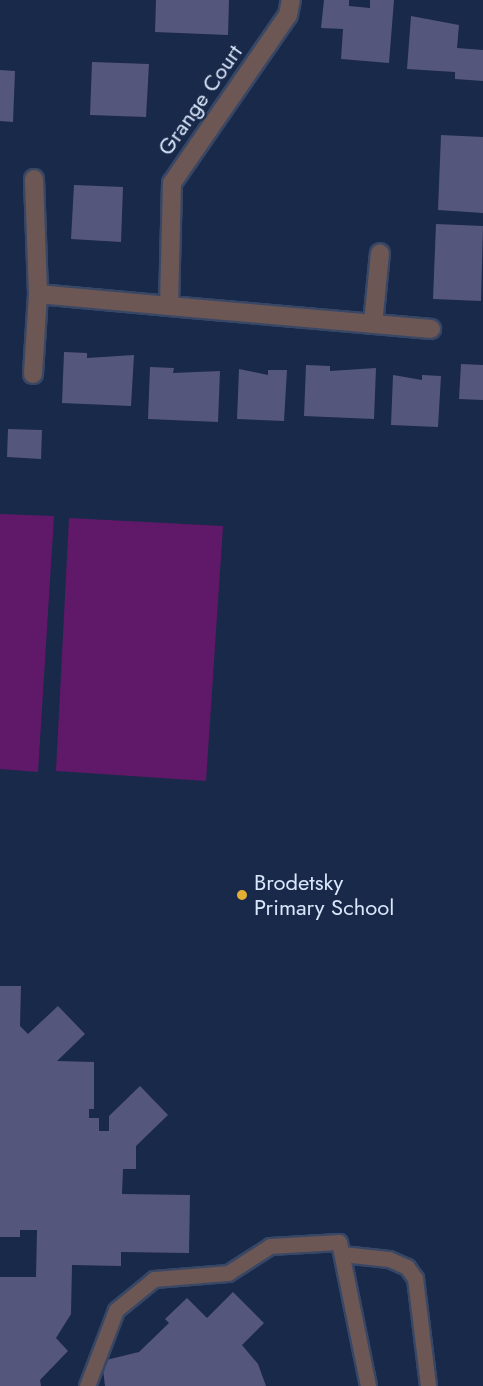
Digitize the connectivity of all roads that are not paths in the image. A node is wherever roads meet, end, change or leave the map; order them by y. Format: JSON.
{"nodes":[{"id":1,"x":291,"y":0,"type":"edge"},
{"id":2,"x":34,"y":178,"type":"dead end"},
{"id":3,"x":380,"y":253,"type":"dead end"},
{"id":4,"x":38,"y":294,"type":"junction"},
{"id":5,"x":169,"y":306,"type":"junction"},
{"id":6,"x":373,"y":324,"type":"junction"},
{"id":7,"x":432,"y":329,"type":"dead end"},
{"id":8,"x":33,"y":374,"type":"dead end"},
{"id":9,"x":342,"y":1254,"type":"junction"},
{"id":10,"x":87,"y":1386,"type":"edge"},
{"id":11,"x":368,"y":1386,"type":"edge"},
{"id":12,"x":428,"y":1386,"type":"edge"}],
"edges":[{"from":1,"to":5,"type":"street","name":"Grange Court"},
{"from":2,"to":4,"type":"street"},
{"from":3,"to":6,"type":"street"},
{"from":4,"to":5,"type":"street"},
{"from":4,"to":8,"type":"street"},
{"from":5,"to":6,"type":"street"},
{"from":6,"to":7,"type":"street"},
{"from":9,"to":10,"type":"lane"},
{"from":9,"to":11,"type":"lane"},
{"from":9,"to":12,"type":"lane"}]}
